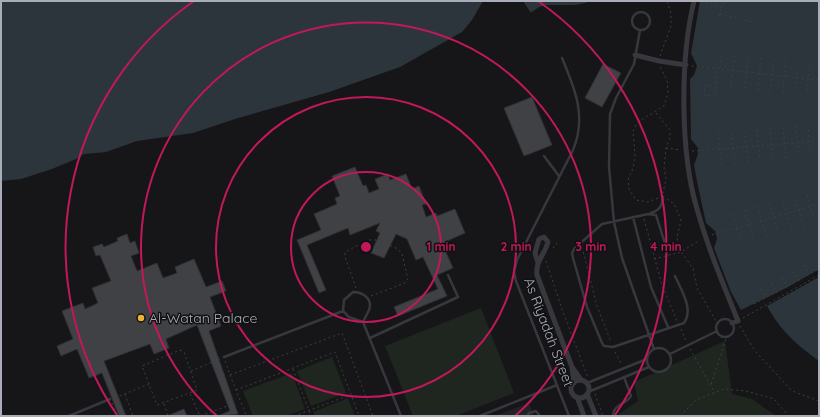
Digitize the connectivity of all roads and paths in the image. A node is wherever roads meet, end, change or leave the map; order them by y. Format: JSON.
{"nodes":[{"id":1,"x":694,"y":1,"type":"edge"},
{"id":2,"x":701,"y":1,"type":"edge"},
{"id":3,"x":724,"y":1,"type":"edge"},
{"id":4,"x":722,"y":8,"type":"junction"},
{"id":5,"x":720,"y":14,"type":"junction"},
{"id":6,"x":719,"y":16,"type":"dead end"},
{"id":7,"x":752,"y":22,"type":"dead end"},
{"id":8,"x":640,"y":30,"type":"junction"},
{"id":9,"x":722,"y":54,"type":"dead end"},
{"id":10,"x":735,"y":54,"type":"dead end"},
{"id":11,"x":635,"y":55,"type":"junction"},
{"id":12,"x":748,"y":56,"type":"dead end"},
{"id":13,"x":761,"y":57,"type":"dead end"},
{"id":14,"x":562,"y":58,"type":"dead end"},
{"id":15,"x":774,"y":58,"type":"dead end"},
{"id":16,"x":786,"y":59,"type":"dead end"},
{"id":17,"x":686,"y":64,"type":"junction"},
{"id":18,"x":798,"y":64,"type":"dead end"},
{"id":19,"x":810,"y":65,"type":"dead end"},
{"id":20,"x":697,"y":66,"type":"dead end"},
{"id":21,"x":717,"y":68,"type":"junction"},
{"id":22,"x":720,"y":68,"type":"junction"},
{"id":23,"x":819,"y":80,"type":"edge"},
{"id":24,"x":716,"y":87,"type":"junction"},
{"id":25,"x":731,"y":87,"type":"dead end"},
{"id":26,"x":744,"y":88,"type":"dead end"},
{"id":27,"x":795,"y":89,"type":"dead end"},
{"id":28,"x":758,"y":90,"type":"dead end"},
{"id":29,"x":770,"y":91,"type":"dead end"},
{"id":30,"x":807,"y":91,"type":"dead end"},
{"id":31,"x":783,"y":92,"type":"dead end"},
{"id":32,"x":808,"y":125,"type":"dead end"},
{"id":33,"x":796,"y":126,"type":"dead end"},
{"id":34,"x":783,"y":127,"type":"dead end"},
{"id":35,"x":770,"y":128,"type":"dead end"},
{"id":36,"x":757,"y":130,"type":"dead end"},
{"id":37,"x":744,"y":131,"type":"dead end"},
{"id":38,"x":718,"y":133,"type":"dead end"},
{"id":39,"x":732,"y":133,"type":"dead end"},
{"id":40,"x":809,"y":141,"type":"junction"},
{"id":41,"x":819,"y":141,"type":"edge"},
{"id":42,"x":784,"y":144,"type":"junction"},
{"id":43,"x":772,"y":145,"type":"junction"},
{"id":44,"x":759,"y":146,"type":"junction"},
{"id":45,"x":746,"y":147,"type":"junction"},
{"id":46,"x":733,"y":148,"type":"junction"},
{"id":47,"x":720,"y":149,"type":"junction"},
{"id":48,"x":698,"y":150,"type":"dead end"},
{"id":49,"x":810,"y":155,"type":"dead end"},
{"id":50,"x":544,"y":156,"type":"dead end"},
{"id":51,"x":799,"y":156,"type":"dead end"},
{"id":52,"x":786,"y":160,"type":"dead end"},
{"id":53,"x":760,"y":162,"type":"dead end"},
{"id":54,"x":773,"y":162,"type":"dead end"},
{"id":55,"x":748,"y":164,"type":"dead end"},
{"id":56,"x":734,"y":165,"type":"dead end"},
{"id":57,"x":722,"y":166,"type":"dead end"},
{"id":58,"x":559,"y":177,"type":"junction"},
{"id":59,"x":794,"y":195,"type":"dead end"},
{"id":60,"x":807,"y":195,"type":"dead end"},
{"id":61,"x":663,"y":197,"type":"junction"},
{"id":62,"x":782,"y":199,"type":"dead end"},
{"id":63,"x":769,"y":203,"type":"dead end"},
{"id":64,"x":819,"y":204,"type":"edge"},
{"id":65,"x":757,"y":206,"type":"dead end"},
{"id":66,"x":745,"y":210,"type":"dead end"},
{"id":67,"x":648,"y":214,"type":"junction"},
{"id":68,"x":732,"y":214,"type":"dead end"},
{"id":69,"x":643,"y":215,"type":"junction"},
{"id":70,"x":633,"y":217,"type":"junction"},
{"id":71,"x":815,"y":220,"type":"dead end"},
{"id":72,"x":614,"y":222,"type":"junction"},
{"id":73,"x":804,"y":227,"type":"dead end"},
{"id":74,"x":792,"y":231,"type":"dead end"},
{"id":75,"x":779,"y":235,"type":"dead end"},
{"id":76,"x":706,"y":238,"type":"junction"},
{"id":77,"x":766,"y":238,"type":"dead end"},
{"id":78,"x":380,"y":240,"type":"dead end"},
{"id":79,"x":556,"y":242,"type":"dead end"},
{"id":80,"x":754,"y":242,"type":"dead end"},
{"id":81,"x":580,"y":243,"type":"junction"},
{"id":82,"x":387,"y":244,"type":"dead end"},
{"id":83,"x":742,"y":245,"type":"dead end"},
{"id":84,"x":552,"y":249,"type":"dead end"},
{"id":85,"x":667,"y":250,"type":"dead end"},
{"id":86,"x":681,"y":252,"type":"junction"},
{"id":87,"x":654,"y":259,"type":"junction"},
{"id":88,"x":546,"y":260,"type":"dead end"},
{"id":89,"x":817,"y":260,"type":"dead end"},
{"id":90,"x":819,"y":262,"type":"edge"},
{"id":91,"x":538,"y":263,"type":"dead end"},
{"id":92,"x":804,"y":265,"type":"dead end"},
{"id":93,"x":819,"y":269,"type":"edge"},
{"id":94,"x":793,"y":271,"type":"dead end"},
{"id":95,"x":809,"y":274,"type":"junction"},
{"id":96,"x":448,"y":275,"type":"dead end"},
{"id":97,"x":819,"y":275,"type":"edge"},
{"id":98,"x":675,"y":276,"type":"dead end"},
{"id":99,"x":782,"y":278,"type":"dead end"},
{"id":100,"x":799,"y":281,"type":"junction"},
{"id":101,"x":772,"y":283,"type":"dead end"},
{"id":102,"x":788,"y":287,"type":"junction"},
{"id":103,"x":761,"y":289,"type":"dead end"},
{"id":104,"x":357,"y":292,"type":"junction"},
{"id":105,"x":777,"y":293,"type":"junction"},
{"id":106,"x":750,"y":294,"type":"dead end"},
{"id":107,"x":367,"y":297,"type":"junction"},
{"id":108,"x":766,"y":298,"type":"junction"},
{"id":109,"x":343,"y":311,"type":"junction"},
{"id":110,"x":363,"y":322,"type":"junction"},
{"id":111,"x":717,"y":322,"type":"junction"},
{"id":112,"x":735,"y":322,"type":"junction"},
{"id":113,"x":679,"y":324,"type":"junction"},
{"id":114,"x":668,"y":327,"type":"junction"},
{"id":115,"x":717,"y":331,"type":"junction"},
{"id":116,"x":648,"y":334,"type":"junction"},
{"id":117,"x":727,"y":336,"type":"junction"},
{"id":118,"x":370,"y":338,"type":"junction"},
{"id":119,"x":688,"y":345,"type":"junction"},
{"id":120,"x":613,"y":347,"type":"junction"},
{"id":121,"x":654,"y":349,"type":"junction"},
{"id":122,"x":670,"y":354,"type":"junction"},
{"id":123,"x":224,"y":358,"type":"junction"},
{"id":124,"x":647,"y":359,"type":"junction"},
{"id":125,"x":214,"y":361,"type":"junction"},
{"id":126,"x":572,"y":367,"type":"junction"},
{"id":127,"x":649,"y":367,"type":"junction"},
{"id":128,"x":293,"y":368,"type":"junction"},
{"id":129,"x":624,"y":369,"type":"junction"},
{"id":130,"x":191,"y":371,"type":"junction"},
{"id":131,"x":230,"y":375,"type":"junction"},
{"id":132,"x":624,"y":377,"type":"junction"},
{"id":133,"x":586,"y":382,"type":"junction"},
{"id":134,"x":574,"y":383,"type":"junction"},
{"id":135,"x":149,"y":384,"type":"junction"},
{"id":136,"x":711,"y":384,"type":"junction"},
{"id":137,"x":557,"y":385,"type":"junction"},
{"id":138,"x":236,"y":390,"type":"junction"},
{"id":139,"x":590,"y":392,"type":"junction"},
{"id":140,"x":715,"y":392,"type":"junction"},
{"id":141,"x":125,"y":394,"type":"junction"},
{"id":142,"x":190,"y":394,"type":"junction"},
{"id":143,"x":351,"y":394,"type":"junction"},
{"id":144,"x":577,"y":397,"type":"junction"},
{"id":145,"x":110,"y":400,"type":"junction"},
{"id":146,"x":819,"y":401,"type":"edge"},
{"id":147,"x":164,"y":403,"type":"junction"},
{"id":148,"x":309,"y":410,"type":"junction"},
{"id":149,"x":69,"y":416,"type":"edge"},
{"id":150,"x":117,"y":416,"type":"edge"},
{"id":151,"x":133,"y":416,"type":"edge"},
{"id":152,"x":168,"y":416,"type":"edge"},
{"id":153,"x":243,"y":416,"type":"edge"},
{"id":154,"x":294,"y":416,"type":"edge"},
{"id":155,"x":312,"y":416,"type":"edge"},
{"id":156,"x":359,"y":416,"type":"edge"},
{"id":157,"x":374,"y":416,"type":"edge"},
{"id":158,"x":402,"y":416,"type":"edge"},
{"id":159,"x":480,"y":416,"type":"edge"},
{"id":160,"x":527,"y":416,"type":"edge"},
{"id":161,"x":540,"y":416,"type":"edge"},
{"id":162,"x":569,"y":416,"type":"edge"},
{"id":163,"x":584,"y":416,"type":"edge"},
{"id":164,"x":596,"y":416,"type":"edge"},
{"id":165,"x":603,"y":416,"type":"edge"},
{"id":166,"x":613,"y":416,"type":"edge"},
{"id":167,"x":680,"y":416,"type":"edge"},
{"id":168,"x":789,"y":416,"type":"edge"}],
"edges":[{"from":1,"to":17,"type":"street"},
{"from":2,"to":4,"type":"path"},
{"from":3,"to":4,"type":"path"},
{"from":4,"to":5,"type":"path"},
{"from":5,"to":6,"type":"path"},
{"from":5,"to":7,"type":"path"},
{"from":8,"to":8,"type":"lane"},
{"from":8,"to":11,"type":"lane"},
{"from":9,"to":22,"type":"path"},
{"from":10,"to":25,"type":"path"},
{"from":11,"to":17,"type":"street"},
{"from":11,"to":72,"type":"lane"},
{"from":12,"to":26,"type":"path"},
{"from":13,"to":28,"type":"path"},
{"from":14,"to":58,"type":"lane","name":"As Riyadah Street"},
{"from":15,"to":29,"type":"path"},
{"from":16,"to":31,"type":"path"},
{"from":17,"to":76,"type":"street"},
{"from":18,"to":27,"type":"path"},
{"from":19,"to":30,"type":"path"},
{"from":20,"to":21,"type":"path"},
{"from":21,"to":22,"type":"path"},
{"from":21,"to":24,"type":"path"},
{"from":22,"to":23,"type":"path"},
{"from":24,"to":24,"type":"path"},
{"from":32,"to":40,"type":"path"},
{"from":33,"to":51,"type":"path"},
{"from":34,"to":42,"type":"path"},
{"from":35,"to":43,"type":"path"},
{"from":36,"to":44,"type":"path"},
{"from":37,"to":45,"type":"path"},
{"from":38,"to":47,"type":"path"},
{"from":39,"to":46,"type":"path"},
{"from":40,"to":41,"type":"path"},
{"from":40,"to":42,"type":"path"},
{"from":40,"to":49,"type":"path"},
{"from":42,"to":43,"type":"path"},
{"from":42,"to":52,"type":"path"},
{"from":43,"to":44,"type":"path"},
{"from":43,"to":54,"type":"path"},
{"from":44,"to":45,"type":"path"},
{"from":44,"to":53,"type":"path"},
{"from":45,"to":46,"type":"path"},
{"from":45,"to":55,"type":"path"},
{"from":46,"to":47,"type":"path"},
{"from":46,"to":56,"type":"path"},
{"from":47,"to":48,"type":"path"},
{"from":47,"to":57,"type":"path"},
{"from":50,"to":58,"type":"lane"},
{"from":58,"to":137,"type":"lane","name":"As Riyadah Street"},
{"from":59,"to":73,"type":"path"},
{"from":60,"to":71,"type":"path"},
{"from":61,"to":61,"type":"path"},
{"from":61,"to":67,"type":"lane"},
{"from":61,"to":86,"type":"path"},
{"from":62,"to":74,"type":"path"},
{"from":63,"to":75,"type":"path"},
{"from":64,"to":76,"type":"path"},
{"from":65,"to":77,"type":"path"},
{"from":66,"to":80,"type":"path"},
{"from":67,"to":69,"type":"lane"},
{"from":67,"to":85,"type":"lane"},
{"from":68,"to":83,"type":"path"},
{"from":69,"to":70,"type":"lane"},
{"from":69,"to":87,"type":"path"},
{"from":70,"to":72,"type":"lane"},
{"from":70,"to":114,"type":"lane"},
{"from":72,"to":81,"type":"lane"},
{"from":72,"to":116,"type":"lane"},
{"from":76,"to":86,"type":"path"},
{"from":76,"to":112,"type":"street"},
{"from":78,"to":104,"type":"path"},
{"from":79,"to":84,"type":"path"},
{"from":81,"to":120,"type":"path"},
{"from":81,"to":120,"type":"lane"},
{"from":82,"to":107,"type":"path"},
{"from":86,"to":87,"type":"path"},
{"from":86,"to":111,"type":"path"},
{"from":87,"to":113,"type":"path"},
{"from":88,"to":133,"type":"path"},
{"from":89,"to":90,"type":"path"},
{"from":91,"to":126,"type":"street","name":"As Riyadah Street"},
{"from":92,"to":95,"type":"path"},
{"from":93,"to":95,"type":"path"},
{"from":94,"to":100,"type":"path"},
{"from":95,"to":100,"type":"path"},
{"from":96,"to":118,"type":"lane"},
{"from":97,"to":112,"type":"path"},
{"from":98,"to":113,"type":"lane"},
{"from":99,"to":102,"type":"path"},
{"from":100,"to":102,"type":"path"},
{"from":101,"to":105,"type":"path"},
{"from":102,"to":105,"type":"path"},
{"from":103,"to":108,"type":"path"},
{"from":104,"to":107,"type":"lane"},
{"from":104,"to":109,"type":"lane"},
{"from":105,"to":108,"type":"path"},
{"from":106,"to":108,"type":"path"},
{"from":107,"to":110,"type":"lane"},
{"from":109,"to":110,"type":"lane"},
{"from":109,"to":123,"type":"lane"},
{"from":110,"to":118,"type":"lane"},
{"from":111,"to":112,"type":"lane"},
{"from":111,"to":115,"type":"lane"},
{"from":112,"to":117,"type":"lane"},
{"from":112,"to":146,"type":"path"},
{"from":113,"to":114,"type":"lane"},
{"from":113,"to":119,"type":"path"},
{"from":114,"to":116,"type":"lane"},
{"from":115,"to":117,"type":"lane"},
{"from":115,"to":119,"type":"lane"},
{"from":116,"to":120,"type":"lane"},
{"from":116,"to":121,"type":"lane"},
{"from":117,"to":136,"type":"path"},
{"from":118,"to":158,"type":"lane"},
{"from":119,"to":122,"type":"lane"},
{"from":119,"to":136,"type":"path"},
{"from":120,"to":129,"type":"path"},
{"from":121,"to":122,"type":"lane"},
{"from":121,"to":124,"type":"lane"},
{"from":122,"to":127,"type":"lane"},
{"from":123,"to":125,"type":"path"},
{"from":123,"to":131,"type":"path"},
{"from":124,"to":127,"type":"lane"},
{"from":124,"to":129,"type":"lane"},
{"from":125,"to":130,"type":"path"},
{"from":125,"to":142,"type":"path"},
{"from":126,"to":133,"type":"street","name":"As Riyadah Street"},
{"from":126,"to":134,"type":"street","name":"As Riyadah Street"},
{"from":127,"to":132,"type":"lane"},
{"from":128,"to":138,"type":"path"},
{"from":128,"to":143,"type":"path"},
{"from":128,"to":148,"type":"path"},
{"from":129,"to":133,"type":"lane"},
{"from":130,"to":135,"type":"path"},
{"from":130,"to":142,"type":"path"},
{"from":131,"to":138,"type":"path"},
{"from":131,"to":157,"type":"path"},
{"from":132,"to":139,"type":"lane"},
{"from":132,"to":166,"type":"lane"},
{"from":133,"to":134,"type":"street"},
{"from":133,"to":139,"type":"street"},
{"from":134,"to":144,"type":"street"},
{"from":135,"to":141,"type":"path"},
{"from":135,"to":147,"type":"path"},
{"from":136,"to":140,"type":"path"},
{"from":137,"to":159,"type":"lane"},
{"from":137,"to":162,"type":"lane","name":"As Riyadah Street"},
{"from":138,"to":153,"type":"path"},
{"from":139,"to":144,"type":"street"},
{"from":139,"to":164,"type":"street","name":"As Riyadah Street"},
{"from":139,"to":165,"type":"path"},
{"from":140,"to":167,"type":"path"},
{"from":140,"to":168,"type":"path"},
{"from":141,"to":145,"type":"path"},
{"from":141,"to":151,"type":"path"},
{"from":142,"to":147,"type":"path"},
{"from":143,"to":148,"type":"path"},
{"from":143,"to":156,"type":"path"},
{"from":144,"to":163,"type":"street","name":"As Riyadah Street"},
{"from":145,"to":149,"type":"lane"},
{"from":145,"to":150,"type":"path"},
{"from":147,"to":152,"type":"path"},
{"from":148,"to":154,"type":"path"},
{"from":148,"to":155,"type":"path"},
{"from":160,"to":161,"type":"lane"}]}
